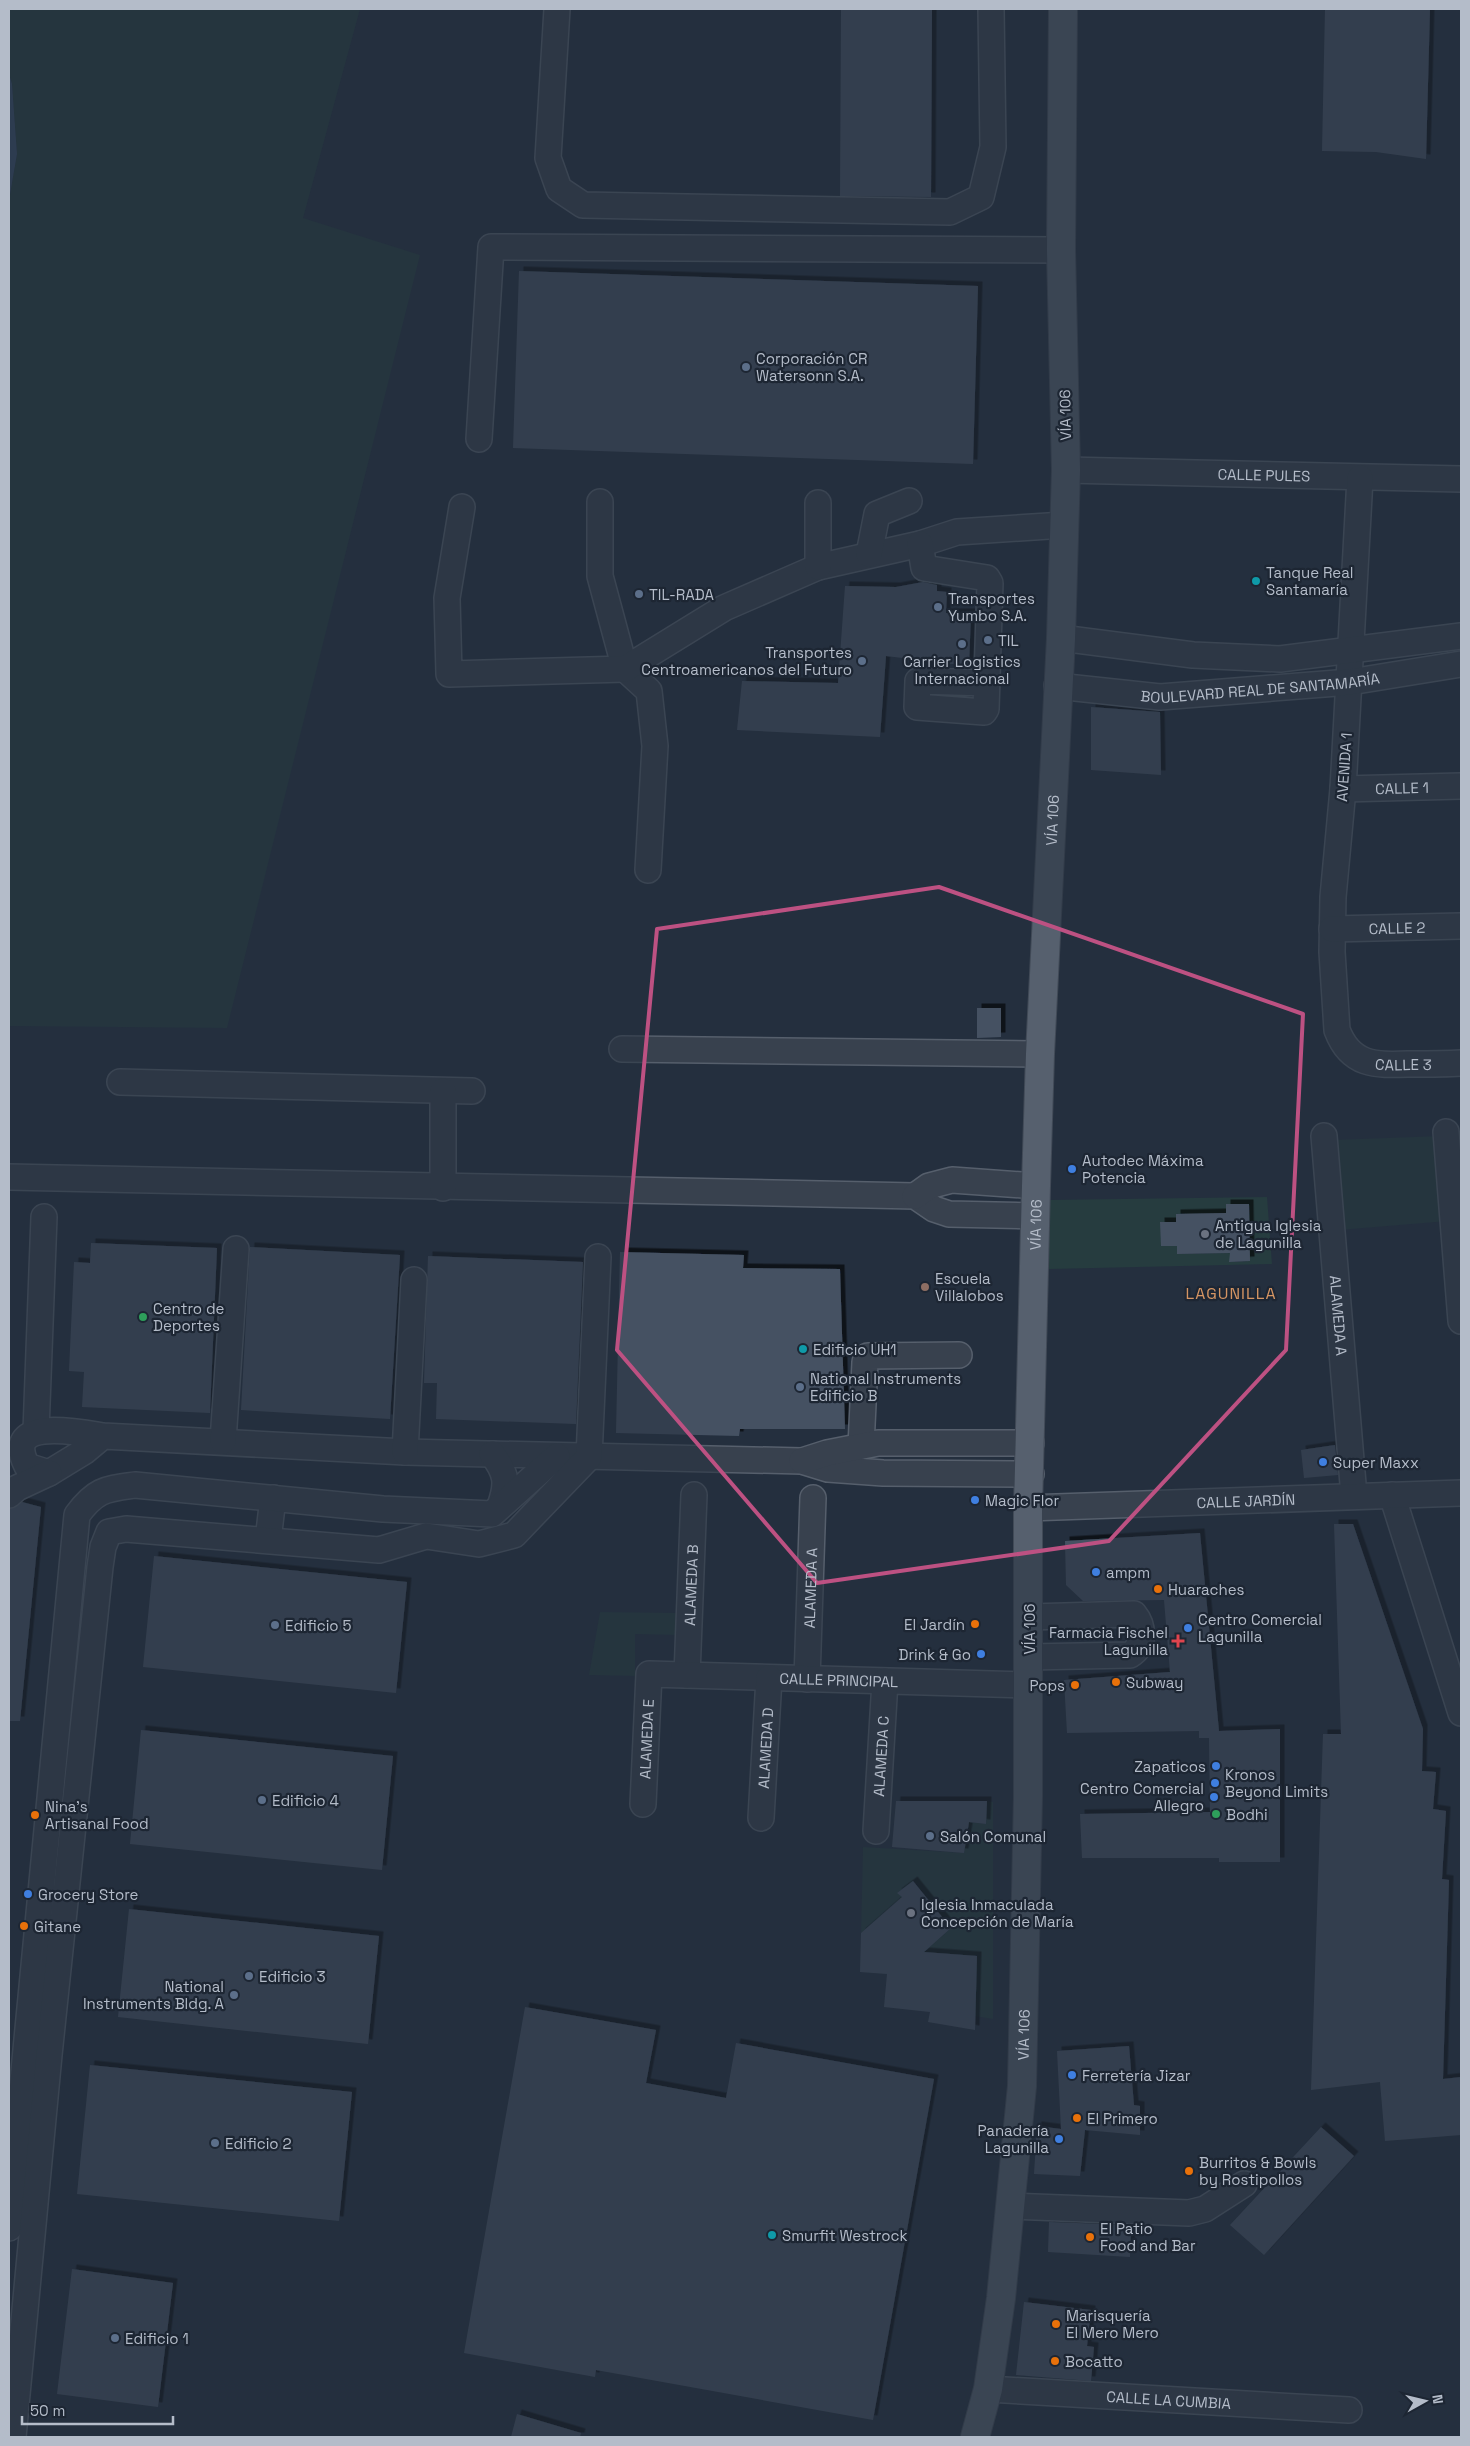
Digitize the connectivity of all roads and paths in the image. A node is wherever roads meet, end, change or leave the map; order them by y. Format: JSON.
{"nodes":[{"id":1,"x":557,"y":9,"type":"edge"},
{"id":2,"x":991,"y":9,"type":"edge"},
{"id":3,"x":1063,"y":9,"type":"edge"},
{"id":4,"x":1061,"y":250,"type":"junction"},
{"id":5,"x":479,"y":439,"type":"dead end"},
{"id":6,"x":1066,"y":470,"type":"junction"},
{"id":7,"x":1360,"y":478,"type":"junction"},
{"id":8,"x":1461,"y":479,"type":"edge"},
{"id":9,"x":909,"y":501,"type":"dead end"},
{"id":10,"x":600,"y":502,"type":"dead end"},
{"id":11,"x":818,"y":503,"type":"dead end"},
{"id":12,"x":462,"y":507,"type":"dead end"},
{"id":13,"x":1064,"y":525,"type":"junction"},
{"id":14,"x":920,"y":544,"type":"junction"},
{"id":15,"x":869,"y":554,"type":"junction"},
{"id":16,"x":818,"y":566,"type":"junction"},
{"id":17,"x":1461,"y":636,"type":"edge"},
{"id":18,"x":1061,"y":638,"type":"junction"},
{"id":19,"x":1352,"y":650,"type":"junction"},
{"id":20,"x":1461,"y":664,"type":"edge"},
{"id":21,"x":626,"y":669,"type":"junction"},
{"id":22,"x":1350,"y":682,"type":"junction"},
{"id":23,"x":987,"y":683,"type":"dead end"},
{"id":24,"x":1057,"y":686,"type":"junction"},
{"id":25,"x":1461,"y":786,"type":"edge"},
{"id":26,"x":1343,"y":789,"type":"junction"},
{"id":27,"x":648,"y":870,"type":"dead end"},
{"id":28,"x":1461,"y":926,"type":"edge"},
{"id":29,"x":1332,"y":929,"type":"junction"},
{"id":30,"x":622,"y":1049,"type":"dead end"},
{"id":31,"x":1349,"y":1052,"type":"joint"},
{"id":32,"x":1040,"y":1054,"type":"junction"},
{"id":33,"x":1461,"y":1063,"type":"edge"},
{"id":34,"x":120,"y":1082,"type":"dead end"},
{"id":35,"x":443,"y":1091,"type":"junction"},
{"id":36,"x":472,"y":1091,"type":"dead end"},
{"id":37,"x":1446,"y":1132,"type":"dead end"},
{"id":38,"x":1324,"y":1136,"type":"dead end"},
{"id":39,"x":9,"y":1177,"type":"edge"},
{"id":40,"x":1036,"y":1186,"type":"junction"},
{"id":41,"x":443,"y":1188,"type":"junction"},
{"id":42,"x":915,"y":1196,"type":"junction"},
{"id":43,"x":1035,"y":1216,"type":"junction"},
{"id":44,"x":44,"y":1217,"type":"dead end"},
{"id":45,"x":236,"y":1249,"type":"dead end"},
{"id":46,"x":598,"y":1257,"type":"dead end"},
{"id":47,"x":414,"y":1280,"type":"dead end"},
{"id":48,"x":1461,"y":1321,"type":"edge"},
{"id":49,"x":959,"y":1354,"type":"dead end"},
{"id":50,"x":103,"y":1436,"type":"junction"},
{"id":51,"x":223,"y":1441,"type":"junction"},
{"id":52,"x":1031,"y":1442,"type":"junction"},
{"id":53,"x":861,"y":1446,"type":"junction"},
{"id":54,"x":22,"y":1448,"type":"edge"},
{"id":55,"x":405,"y":1452,"type":"junction"},
{"id":56,"x":492,"y":1454,"type":"junction"},
{"id":57,"x":557,"y":1456,"type":"junction"},
{"id":58,"x":589,"y":1457,"type":"junction"},
{"id":59,"x":802,"y":1461,"type":"junction"},
{"id":60,"x":49,"y":1473,"type":"junction"},
{"id":61,"x":1030,"y":1474,"type":"junction"},
{"id":62,"x":1461,"y":1493,"type":"edge"},
{"id":63,"x":9,"y":1495,"type":"edge"},
{"id":64,"x":694,"y":1495,"type":"dead end"},
{"id":65,"x":1392,"y":1495,"type":"junction"},
{"id":66,"x":1354,"y":1496,"type":"junction"},
{"id":67,"x":273,"y":1498,"type":"junction"},
{"id":68,"x":813,"y":1498,"type":"dead end"},
{"id":69,"x":1028,"y":1508,"type":"junction"},
{"id":70,"x":496,"y":1510,"type":"junction"},
{"id":71,"x":429,"y":1512,"type":"junction"},
{"id":72,"x":426,"y":1536,"type":"junction"},
{"id":73,"x":268,"y":1540,"type":"junction"},
{"id":74,"x":479,"y":1544,"type":"junction"},
{"id":75,"x":72,"y":1562,"type":"junction"},
{"id":76,"x":100,"y":1567,"type":"junction"},
{"id":77,"x":1030,"y":1617,"type":"junction"},
{"id":78,"x":1029,"y":1657,"type":"junction"},
{"id":79,"x":649,"y":1674,"type":"joint"},
{"id":80,"x":688,"y":1675,"type":"junction"},
{"id":81,"x":769,"y":1678,"type":"junction"},
{"id":82,"x":807,"y":1679,"type":"junction"},
{"id":83,"x":885,"y":1681,"type":"junction"},
{"id":84,"x":1029,"y":1685,"type":"junction"},
{"id":85,"x":1461,"y":1713,"type":"edge"},
{"id":86,"x":643,"y":1804,"type":"dead end"},
{"id":87,"x":761,"y":1818,"type":"dead end"},
{"id":88,"x":876,"y":1831,"type":"dead end"},
{"id":89,"x":28,"y":2153,"type":"junction"},
{"id":90,"x":1244,"y":2184,"type":"dead end"},
{"id":91,"x":1010,"y":2206,"type":"junction"},
{"id":92,"x":9,"y":2228,"type":"edge"},
{"id":93,"x":988,"y":2389,"type":"junction"},
{"id":94,"x":1349,"y":2410,"type":"dead end"},
{"id":95,"x":13,"y":2437,"type":"edge"},
{"id":96,"x":975,"y":2437,"type":"edge"}],
"edges":[{"from":1,"to":2,"type":"street"},
{"from":3,"to":4,"type":"main road","name":"VÍA 106"},
{"from":4,"to":5,"type":"street"},
{"from":4,"to":6,"type":"main road","name":"VÍA 106"},
{"from":6,"to":7,"type":"street","name":"CALLE PULES"},
{"from":6,"to":13,"type":"main road","name":"VÍA 106"},
{"from":7,"to":8,"type":"street","name":"CALLE PULES"},
{"from":7,"to":19,"type":"street","name":"AVENIDA 1"},
{"from":9,"to":15,"type":"street"},
{"from":10,"to":21,"type":"street"},
{"from":11,"to":16,"type":"street"},
{"from":12,"to":21,"type":"street"},
{"from":13,"to":14,"type":"street"},
{"from":13,"to":18,"type":"main road","name":"VÍA 106"},
{"from":14,"to":15,"type":"street"},
{"from":14,"to":23,"type":"street"},
{"from":15,"to":16,"type":"street"},
{"from":16,"to":21,"type":"street"},
{"from":17,"to":19,"type":"street","name":"BOULEVARD REAL DE SANTAMARÍA"},
{"from":18,"to":19,"type":"street","name":"BOULEVARD REAL DE SANTAMARÍA"},
{"from":18,"to":24,"type":"main road","name":"VÍA 106"},
{"from":19,"to":22,"type":"street","name":"AVENIDA 1"},
{"from":20,"to":22,"type":"street","name":"BOULEVARD REAL DE SANTAMARÍA"},
{"from":21,"to":27,"type":"street"},
{"from":22,"to":24,"type":"street","name":"BOULEVARD REAL DE SANTAMARÍA"},
{"from":22,"to":26,"type":"street","name":"AVENIDA 1"},
{"from":24,"to":32,"type":"main road","name":"VÍA 106"},
{"from":25,"to":26,"type":"street","name":"CALLE 1"},
{"from":26,"to":29,"type":"street","name":"AVENIDA 1"},
{"from":28,"to":29,"type":"street","name":"CALLE 2"},
{"from":29,"to":31,"type":"street","name":"AVENIDA 1"},
{"from":30,"to":32,"type":"street"},
{"from":31,"to":33,"type":"street","name":"CALLE 3"},
{"from":32,"to":40,"type":"main road","name":"VÍA 106"},
{"from":34,"to":35,"type":"street"},
{"from":35,"to":36,"type":"street"},
{"from":35,"to":41,"type":"street"},
{"from":37,"to":48,"type":"street"},
{"from":38,"to":66,"type":"street","name":"ALAMEDA A"},
{"from":39,"to":41,"type":"street"},
{"from":40,"to":42,"type":"street"},
{"from":40,"to":43,"type":"main road","name":"VÍA 106"},
{"from":41,"to":42,"type":"street"},
{"from":42,"to":43,"type":"street"},
{"from":43,"to":52,"type":"main road","name":"VÍA 106"},
{"from":44,"to":54,"type":"street"},
{"from":45,"to":51,"type":"street"},
{"from":46,"to":58,"type":"street"},
{"from":47,"to":55,"type":"street"},
{"from":49,"to":53,"type":"street"},
{"from":50,"to":51,"type":"street"},
{"from":50,"to":54,"type":"street"},
{"from":50,"to":60,"type":"street"},
{"from":51,"to":55,"type":"street"},
{"from":52,"to":53,"type":"street"},
{"from":52,"to":61,"type":"main road","name":"VÍA 106"},
{"from":53,"to":59,"type":"street"},
{"from":54,"to":60,"type":"street"},
{"from":55,"to":56,"type":"street"},
{"from":56,"to":57,"type":"street"},
{"from":56,"to":70,"type":"street"},
{"from":57,"to":58,"type":"street"},
{"from":57,"to":70,"type":"street"},
{"from":58,"to":59,"type":"street"},
{"from":58,"to":74,"type":"street"},
{"from":59,"to":61,"type":"street"},
{"from":60,"to":63,"type":"street"},
{"from":61,"to":69,"type":"main road","name":"VÍA 106"},
{"from":62,"to":65,"type":"street","name":"CALLE JARDÍN"},
{"from":64,"to":80,"type":"street","name":"ALAMEDA B"},
{"from":65,"to":66,"type":"street","name":"CALLE JARDÍN"},
{"from":65,"to":85,"type":"street"},
{"from":66,"to":69,"type":"street","name":"CALLE JARDÍN"},
{"from":67,"to":71,"type":"street"},
{"from":67,"to":73,"type":"street"},
{"from":67,"to":75,"type":"street"},
{"from":68,"to":82,"type":"street","name":"ALAMEDA A"},
{"from":69,"to":77,"type":"main road","name":"VÍA 106"},
{"from":70,"to":71,"type":"street"},
{"from":70,"to":74,"type":"street"},
{"from":71,"to":72,"type":"street"},
{"from":72,"to":73,"type":"street"},
{"from":72,"to":74,"type":"street"},
{"from":73,"to":76,"type":"street"},
{"from":75,"to":76,"type":"street"},
{"from":75,"to":89,"type":"street"},
{"from":76,"to":89,"type":"street"},
{"from":77,"to":78,"type":"main road","name":"VÍA 106"},
{"from":77,"to":78,"type":"street"},
{"from":78,"to":84,"type":"main road","name":"VÍA 106"},
{"from":79,"to":80,"type":"street","name":"CALLE PRINCIPAL"},
{"from":79,"to":86,"type":"street","name":"ALAMEDA E"},
{"from":80,"to":81,"type":"street","name":"CALLE PRINCIPAL"},
{"from":81,"to":82,"type":"street","name":"CALLE PRINCIPAL"},
{"from":81,"to":87,"type":"street","name":"ALAMEDA D"},
{"from":82,"to":83,"type":"street","name":"CALLE PRINCIPAL"},
{"from":83,"to":84,"type":"street","name":"CALLE PRINCIPAL"},
{"from":83,"to":88,"type":"street","name":"ALAMEDA C"},
{"from":84,"to":91,"type":"main road","name":"VÍA 106"},
{"from":89,"to":92,"type":"street"},
{"from":89,"to":95,"type":"street"},
{"from":90,"to":91,"type":"street"},
{"from":91,"to":93,"type":"main road","name":"VÍA 106"},
{"from":93,"to":94,"type":"street","name":"CALLE LA CUMBIA"},
{"from":93,"to":96,"type":"main road","name":"VÍA 106"}]}
